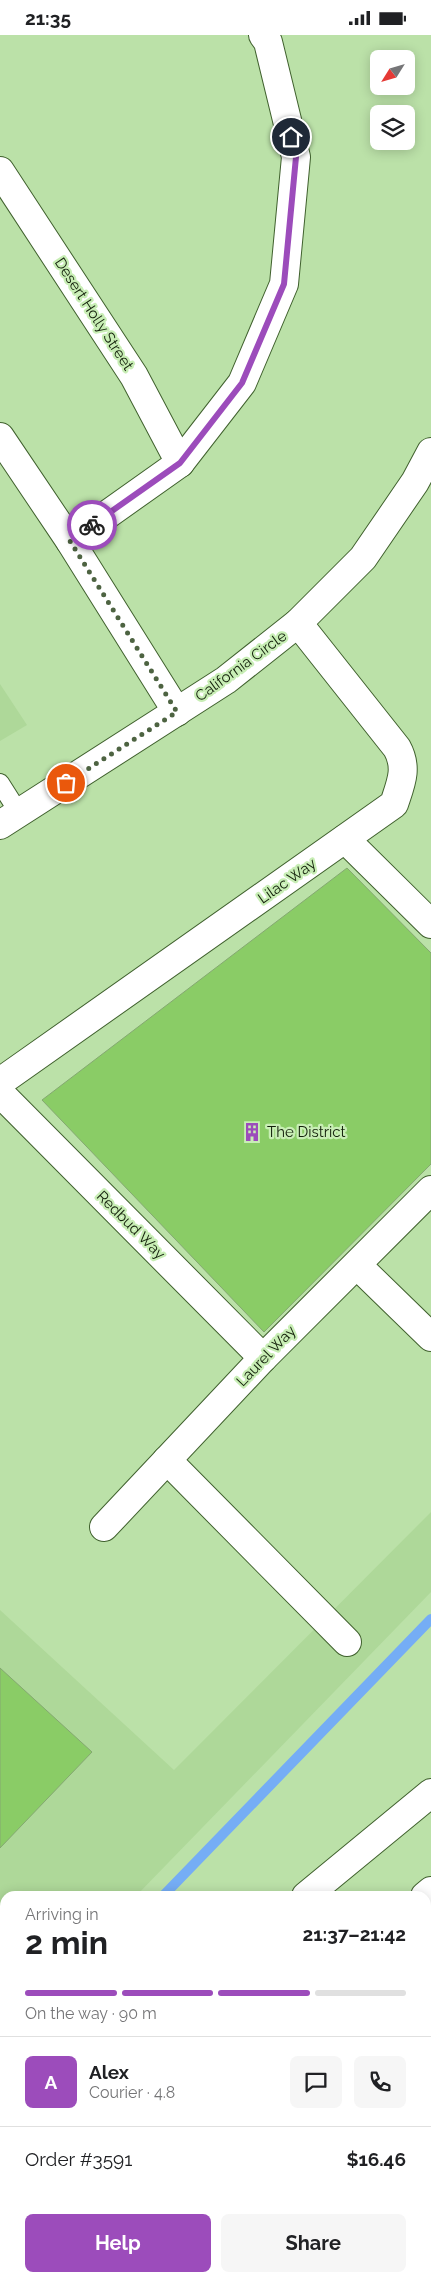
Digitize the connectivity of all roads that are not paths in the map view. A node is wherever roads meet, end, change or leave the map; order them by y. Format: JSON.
{"nodes":[{"id":1,"x":263,"y":35,"type":"edge"},
{"id":2,"x":0,"y":171,"type":"edge"},
{"id":3,"x":0,"y":437,"type":"edge"},
{"id":4,"x":431,"y":452,"type":"edge"},
{"id":5,"x":180,"y":463,"type":"junction"},
{"id":6,"x":70,"y":541,"type":"junction"},
{"id":7,"x":298,"y":623,"type":"junction"},
{"id":8,"x":177,"y":712,"type":"junction"},
{"id":9,"x":0,"y":783,"type":"edge"},
{"id":10,"x":9,"y":819,"type":"edge"},
{"id":11,"x":345,"y":839,"type":"junction"},
{"id":12,"x":431,"y":924,"type":"edge"},
{"id":13,"x":0,"y":1082,"type":"edge"},
{"id":14,"x":0,"y":1093,"type":"edge"},
{"id":15,"x":431,"y":1190,"type":"edge"},
{"id":16,"x":357,"y":1265,"type":"junction"},
{"id":17,"x":431,"y":1337,"type":"edge"},
{"id":18,"x":263,"y":1358,"type":"junction"},
{"id":19,"x":168,"y":1460,"type":"junction"},
{"id":20,"x":104,"y":1527,"type":"dead end"},
{"id":21,"x":347,"y":1641,"type":"dead end"},
{"id":22,"x":431,"y":1793,"type":"edge"},
{"id":23,"x":312,"y":1891,"type":"edge"}],
"edges":[{"from":1,"to":5,"type":"main road"},
{"from":2,"to":5,"type":"main road","name":"Desert Holly Street"},
{"from":3,"to":6,"type":"main road"},
{"from":4,"to":7,"type":"main road","name":"California Circle"},
{"from":5,"to":6,"type":"main road"},
{"from":6,"to":8,"type":"main road"},
{"from":7,"to":8,"type":"main road","name":"California Circle"},
{"from":7,"to":11,"type":"main road","name":"Lilac Way"},
{"from":8,"to":10,"type":"main road","name":"California Circle"},
{"from":9,"to":10,"type":"lane"},
{"from":11,"to":12,"type":"main road"},
{"from":11,"to":13,"type":"main road","name":"Lilac Way"},
{"from":14,"to":18,"type":"main road","name":"Redbud Way"},
{"from":15,"to":16,"type":"main road","name":"Laurel Way"},
{"from":16,"to":17,"type":"main road"},
{"from":16,"to":18,"type":"main road","name":"Laurel Way"},
{"from":18,"to":19,"type":"main road","name":"Laurel Way"},
{"from":19,"to":20,"type":"main road","name":"Laurel Way"},
{"from":19,"to":21,"type":"main road"},
{"from":22,"to":23,"type":"main road"}]}
